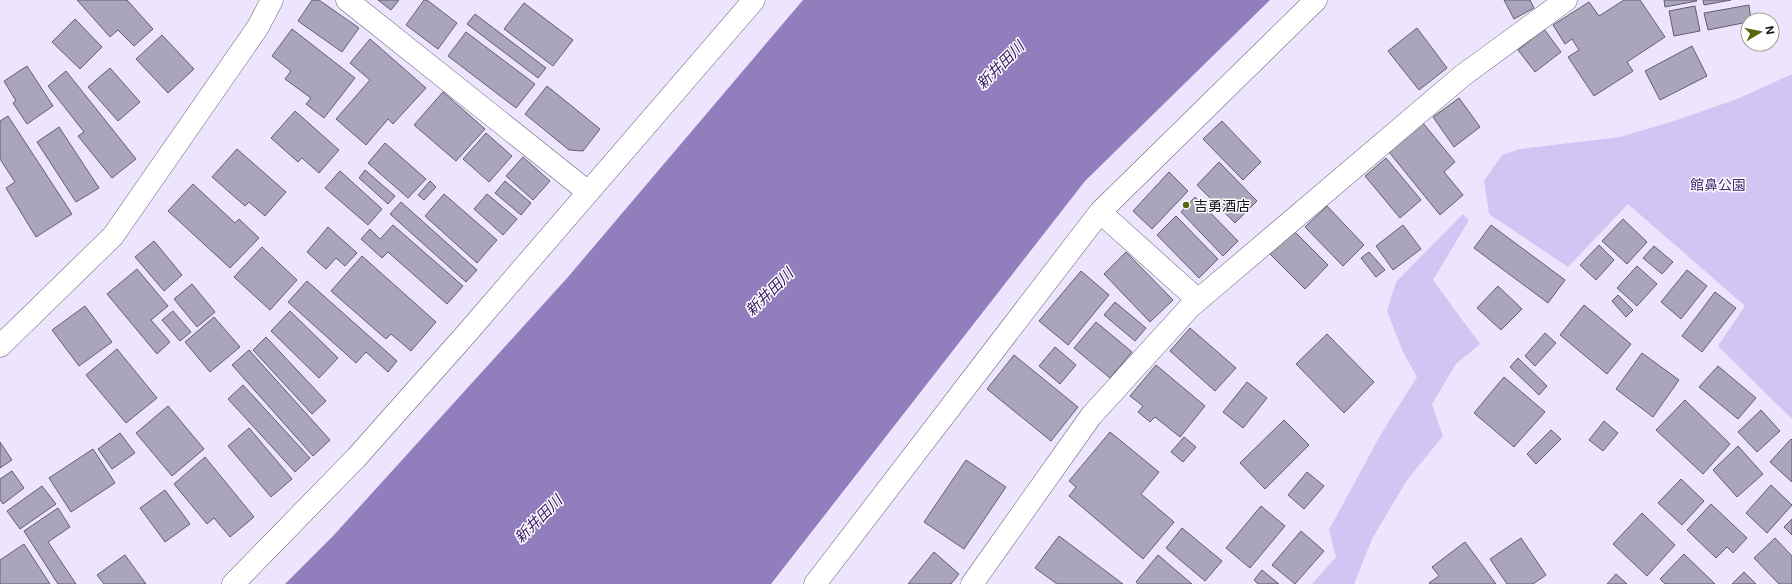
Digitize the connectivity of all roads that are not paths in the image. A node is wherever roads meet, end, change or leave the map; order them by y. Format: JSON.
{"nodes":[{"id":1,"x":272,"y":0,"type":"edge"},
{"id":2,"x":347,"y":0,"type":"edge"},
{"id":3,"x":754,"y":0,"type":"edge"},
{"id":4,"x":1316,"y":0,"type":"edge"},
{"id":5,"x":1566,"y":0,"type":"edge"},
{"id":6,"x":588,"y":192,"type":"junction"},
{"id":7,"x":1100,"y":212,"type":"junction"},
{"id":8,"x":1198,"y":300,"type":"junction"},
{"id":9,"x":0,"y":346,"type":"edge"},
{"id":10,"x":233,"y":584,"type":"edge"},
{"id":11,"x":815,"y":584,"type":"edge"},
{"id":12,"x":972,"y":584,"type":"edge"}],
"edges":[{"from":1,"to":9,"type":"street"},
{"from":2,"to":6,"type":"street"},
{"from":3,"to":6,"type":"street"},
{"from":4,"to":7,"type":"street"},
{"from":5,"to":8,"type":"street"},
{"from":6,"to":10,"type":"street"},
{"from":7,"to":8,"type":"street"},
{"from":7,"to":11,"type":"street"},
{"from":8,"to":12,"type":"street"}]}
